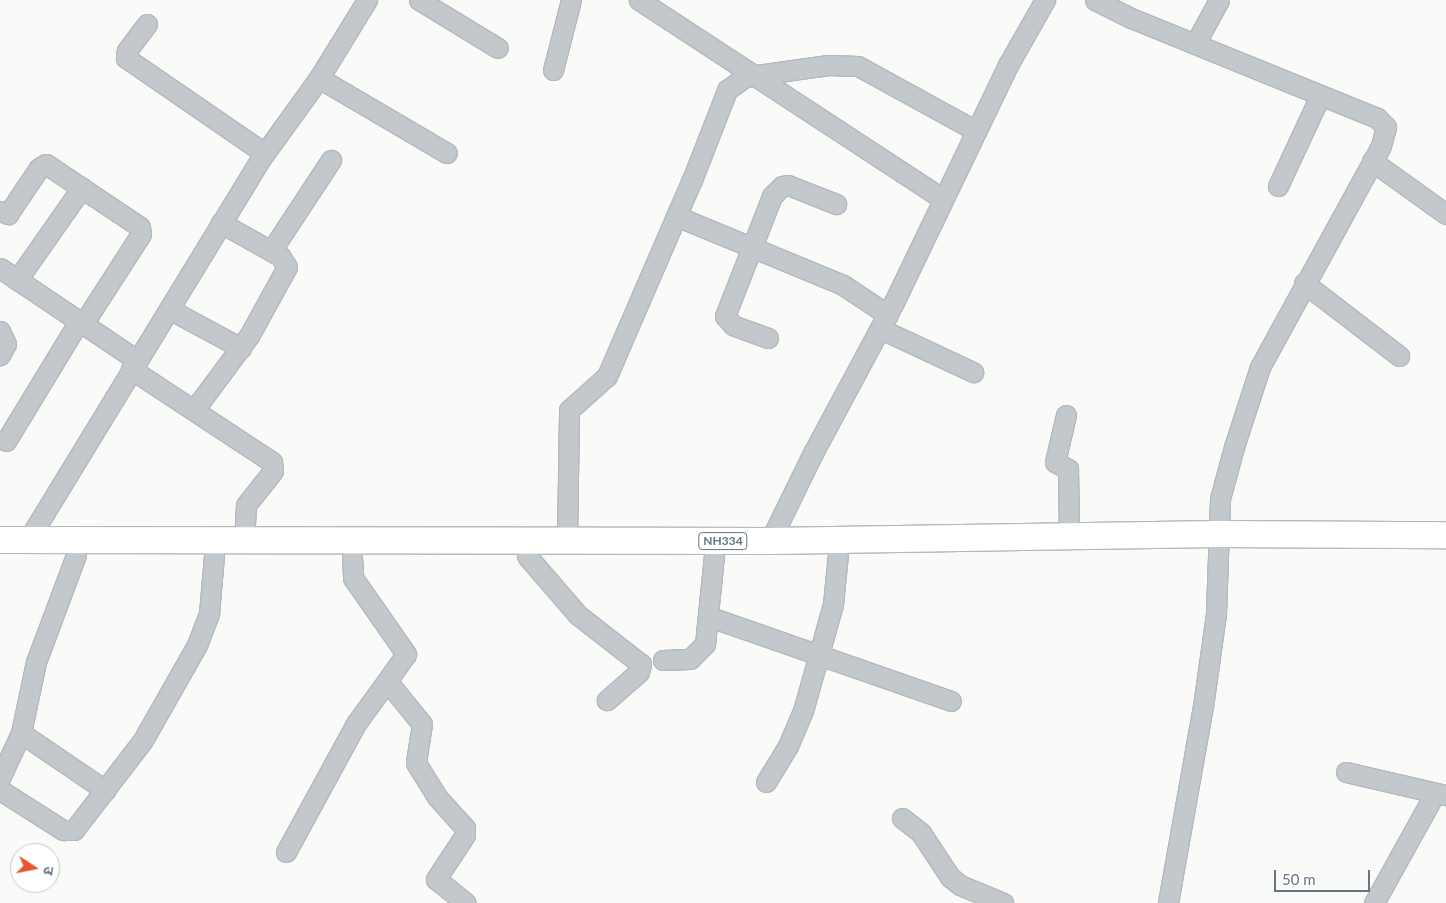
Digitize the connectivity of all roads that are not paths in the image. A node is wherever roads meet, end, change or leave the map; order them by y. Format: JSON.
{"nodes":[{"id":1,"x":367,"y":0,"type":"edge"},
{"id":2,"x":419,"y":0,"type":"edge"},
{"id":3,"x":572,"y":0,"type":"edge"},
{"id":4,"x":639,"y":0,"type":"edge"},
{"id":5,"x":1045,"y":0,"type":"edge"},
{"id":6,"x":1095,"y":0,"type":"edge"},
{"id":7,"x":1219,"y":0,"type":"edge"},
{"id":8,"x":147,"y":24,"type":"dead end"},
{"id":9,"x":1194,"y":44,"type":"junction"},
{"id":10,"x":498,"y":48,"type":"dead end"},
{"id":11,"x":554,"y":70,"type":"dead end"},
{"id":12,"x":757,"y":75,"type":"junction"},
{"id":13,"x":319,"y":78,"type":"junction"},
{"id":14,"x":1320,"y":96,"type":"junction"},
{"id":15,"x":976,"y":131,"type":"junction"},
{"id":16,"x":264,"y":153,"type":"junction"},
{"id":17,"x":447,"y":153,"type":"dead end"},
{"id":18,"x":331,"y":160,"type":"dead end"},
{"id":19,"x":1372,"y":161,"type":"junction"},
{"id":20,"x":1278,"y":186,"type":"dead end"},
{"id":21,"x":82,"y":187,"type":"junction"},
{"id":22,"x":943,"y":199,"type":"junction"},
{"id":23,"x":836,"y":204,"type":"dead end"},
{"id":24,"x":0,"y":211,"type":"edge"},
{"id":25,"x":1446,"y":214,"type":"edge"},
{"id":26,"x":676,"y":216,"type":"junction"},
{"id":27,"x":221,"y":223,"type":"junction"},
{"id":28,"x":751,"y":246,"type":"junction"},
{"id":29,"x":271,"y":251,"type":"junction"},
{"id":30,"x":0,"y":268,"type":"edge"},
{"id":31,"x":17,"y":280,"type":"junction"},
{"id":32,"x":1304,"y":283,"type":"junction"},
{"id":33,"x":168,"y":310,"type":"junction"},
{"id":34,"x":81,"y":322,"type":"junction"},
{"id":35,"x":884,"y":322,"type":"junction"},
{"id":36,"x":0,"y":331,"type":"edge"},
{"id":37,"x":768,"y":338,"type":"dead end"},
{"id":38,"x":241,"y":348,"type":"junction"},
{"id":39,"x":0,"y":355,"type":"edge"},
{"id":40,"x":1399,"y":356,"type":"dead end"},
{"id":41,"x":134,"y":364,"type":"junction"},
{"id":42,"x":973,"y":372,"type":"dead end"},
{"id":43,"x":194,"y":410,"type":"junction"},
{"id":44,"x":1066,"y":415,"type":"dead end"},
{"id":45,"x":6,"y":441,"type":"dead end"},
{"id":46,"x":1069,"y":535,"type":"junction"},
{"id":47,"x":1446,"y":535,"type":"edge"},
{"id":48,"x":0,"y":540,"type":"edge"},
{"id":49,"x":28,"y":540,"type":"junction"},
{"id":50,"x":244,"y":541,"type":"junction"},
{"id":51,"x":567,"y":541,"type":"junction"},
{"id":52,"x":770,"y":541,"type":"junction"},
{"id":53,"x":1218,"y":541,"type":"junction"},
{"id":54,"x":1446,"y":550,"type":"edge"},
{"id":55,"x":0,"y":554,"type":"edge"},
{"id":56,"x":838,"y":554,"type":"junction"},
{"id":57,"x":76,"y":555,"type":"junction"},
{"id":58,"x":214,"y":556,"type":"junction"},
{"id":59,"x":352,"y":556,"type":"junction"},
{"id":60,"x":527,"y":556,"type":"junction"},
{"id":61,"x":714,"y":556,"type":"junction"},
{"id":62,"x":710,"y":618,"type":"junction"},
{"id":63,"x":820,"y":654,"type":"junction"},
{"id":64,"x":663,"y":660,"type":"dead end"},
{"id":65,"x":387,"y":681,"type":"junction"},
{"id":66,"x":607,"y":700,"type":"dead end"},
{"id":67,"x":951,"y":700,"type":"dead end"},
{"id":68,"x":21,"y":733,"type":"junction"},
{"id":69,"x":1346,"y":772,"type":"dead end"},
{"id":70,"x":0,"y":778,"type":"edge"},
{"id":71,"x":766,"y":782,"type":"dead end"},
{"id":72,"x":0,"y":790,"type":"edge"},
{"id":73,"x":105,"y":790,"type":"junction"},
{"id":74,"x":1440,"y":794,"type":"edge"},
{"id":75,"x":902,"y":818,"type":"dead end"},
{"id":76,"x":286,"y":852,"type":"dead end"},
{"id":77,"x":466,"y":903,"type":"edge"},
{"id":78,"x":1003,"y":903,"type":"edge"},
{"id":79,"x":1168,"y":903,"type":"edge"},
{"id":80,"x":1374,"y":903,"type":"edge"}],
"edges":[{"from":1,"to":13,"type":"street"},
{"from":2,"to":10,"type":"street"},
{"from":3,"to":11,"type":"street"},
{"from":4,"to":12,"type":"street"},
{"from":5,"to":15,"type":"street"},
{"from":6,"to":9,"type":"street"},
{"from":7,"to":9,"type":"street"},
{"from":8,"to":16,"type":"street"},
{"from":9,"to":14,"type":"street"},
{"from":12,"to":15,"type":"street"},
{"from":12,"to":22,"type":"street"},
{"from":12,"to":26,"type":"street"},
{"from":13,"to":16,"type":"street"},
{"from":13,"to":17,"type":"street"},
{"from":14,"to":19,"type":"street"},
{"from":14,"to":20,"type":"street"},
{"from":15,"to":22,"type":"street"},
{"from":16,"to":27,"type":"street"},
{"from":18,"to":29,"type":"street"},
{"from":19,"to":25,"type":"street"},
{"from":19,"to":32,"type":"street"},
{"from":21,"to":24,"type":"street"},
{"from":21,"to":31,"type":"street"},
{"from":21,"to":34,"type":"street"},
{"from":22,"to":35,"type":"street"},
{"from":23,"to":28,"type":"street"},
{"from":26,"to":28,"type":"street"},
{"from":26,"to":51,"type":"street"},
{"from":27,"to":29,"type":"street"},
{"from":27,"to":33,"type":"street"},
{"from":28,"to":35,"type":"street"},
{"from":28,"to":37,"type":"street"},
{"from":29,"to":38,"type":"street"},
{"from":30,"to":31,"type":"street"},
{"from":31,"to":34,"type":"street"},
{"from":32,"to":40,"type":"street"},
{"from":32,"to":53,"type":"street"},
{"from":33,"to":38,"type":"street"},
{"from":33,"to":41,"type":"street"},
{"from":34,"to":41,"type":"street"},
{"from":34,"to":45,"type":"street"},
{"from":35,"to":42,"type":"street"},
{"from":35,"to":52,"type":"street"},
{"from":36,"to":39,"type":"street"},
{"from":38,"to":43,"type":"street"},
{"from":41,"to":43,"type":"street"},
{"from":41,"to":49,"type":"street"},
{"from":43,"to":50,"type":"street"},
{"from":44,"to":46,"type":"street"},
{"from":46,"to":52,"type":"highway","number":"NH334"},
{"from":46,"to":53,"type":"highway","number":"NH334"},
{"from":47,"to":53,"type":"highway","number":"NH334"},
{"from":48,"to":49,"type":"highway","number":"NH334"},
{"from":49,"to":50,"type":"highway","number":"NH334"},
{"from":50,"to":51,"type":"highway","number":"NH334"},
{"from":51,"to":52,"type":"highway","number":"NH334"},
{"from":53,"to":54,"type":"highway","number":"NH334"},
{"from":53,"to":56,"type":"highway","number":"NH334"},
{"from":53,"to":79,"type":"street"},
{"from":55,"to":57,"type":"highway","number":"NH334"},
{"from":56,"to":61,"type":"highway","number":"NH334"},
{"from":56,"to":63,"type":"street"},
{"from":57,"to":58,"type":"highway","number":"NH334"},
{"from":57,"to":68,"type":"street"},
{"from":58,"to":59,"type":"highway","number":"NH334"},
{"from":58,"to":73,"type":"street"},
{"from":59,"to":60,"type":"highway","number":"NH334"},
{"from":59,"to":65,"type":"street"},
{"from":60,"to":61,"type":"highway","number":"NH334"},
{"from":60,"to":66,"type":"street"},
{"from":61,"to":62,"type":"street"},
{"from":62,"to":63,"type":"street"},
{"from":62,"to":64,"type":"street"},
{"from":63,"to":67,"type":"street"},
{"from":63,"to":71,"type":"street"},
{"from":65,"to":76,"type":"street"},
{"from":65,"to":77,"type":"street"},
{"from":68,"to":70,"type":"street"},
{"from":68,"to":73,"type":"street"},
{"from":69,"to":74,"type":"street"},
{"from":72,"to":73,"type":"street"},
{"from":74,"to":80,"type":"street"},
{"from":75,"to":78,"type":"street"}]}
